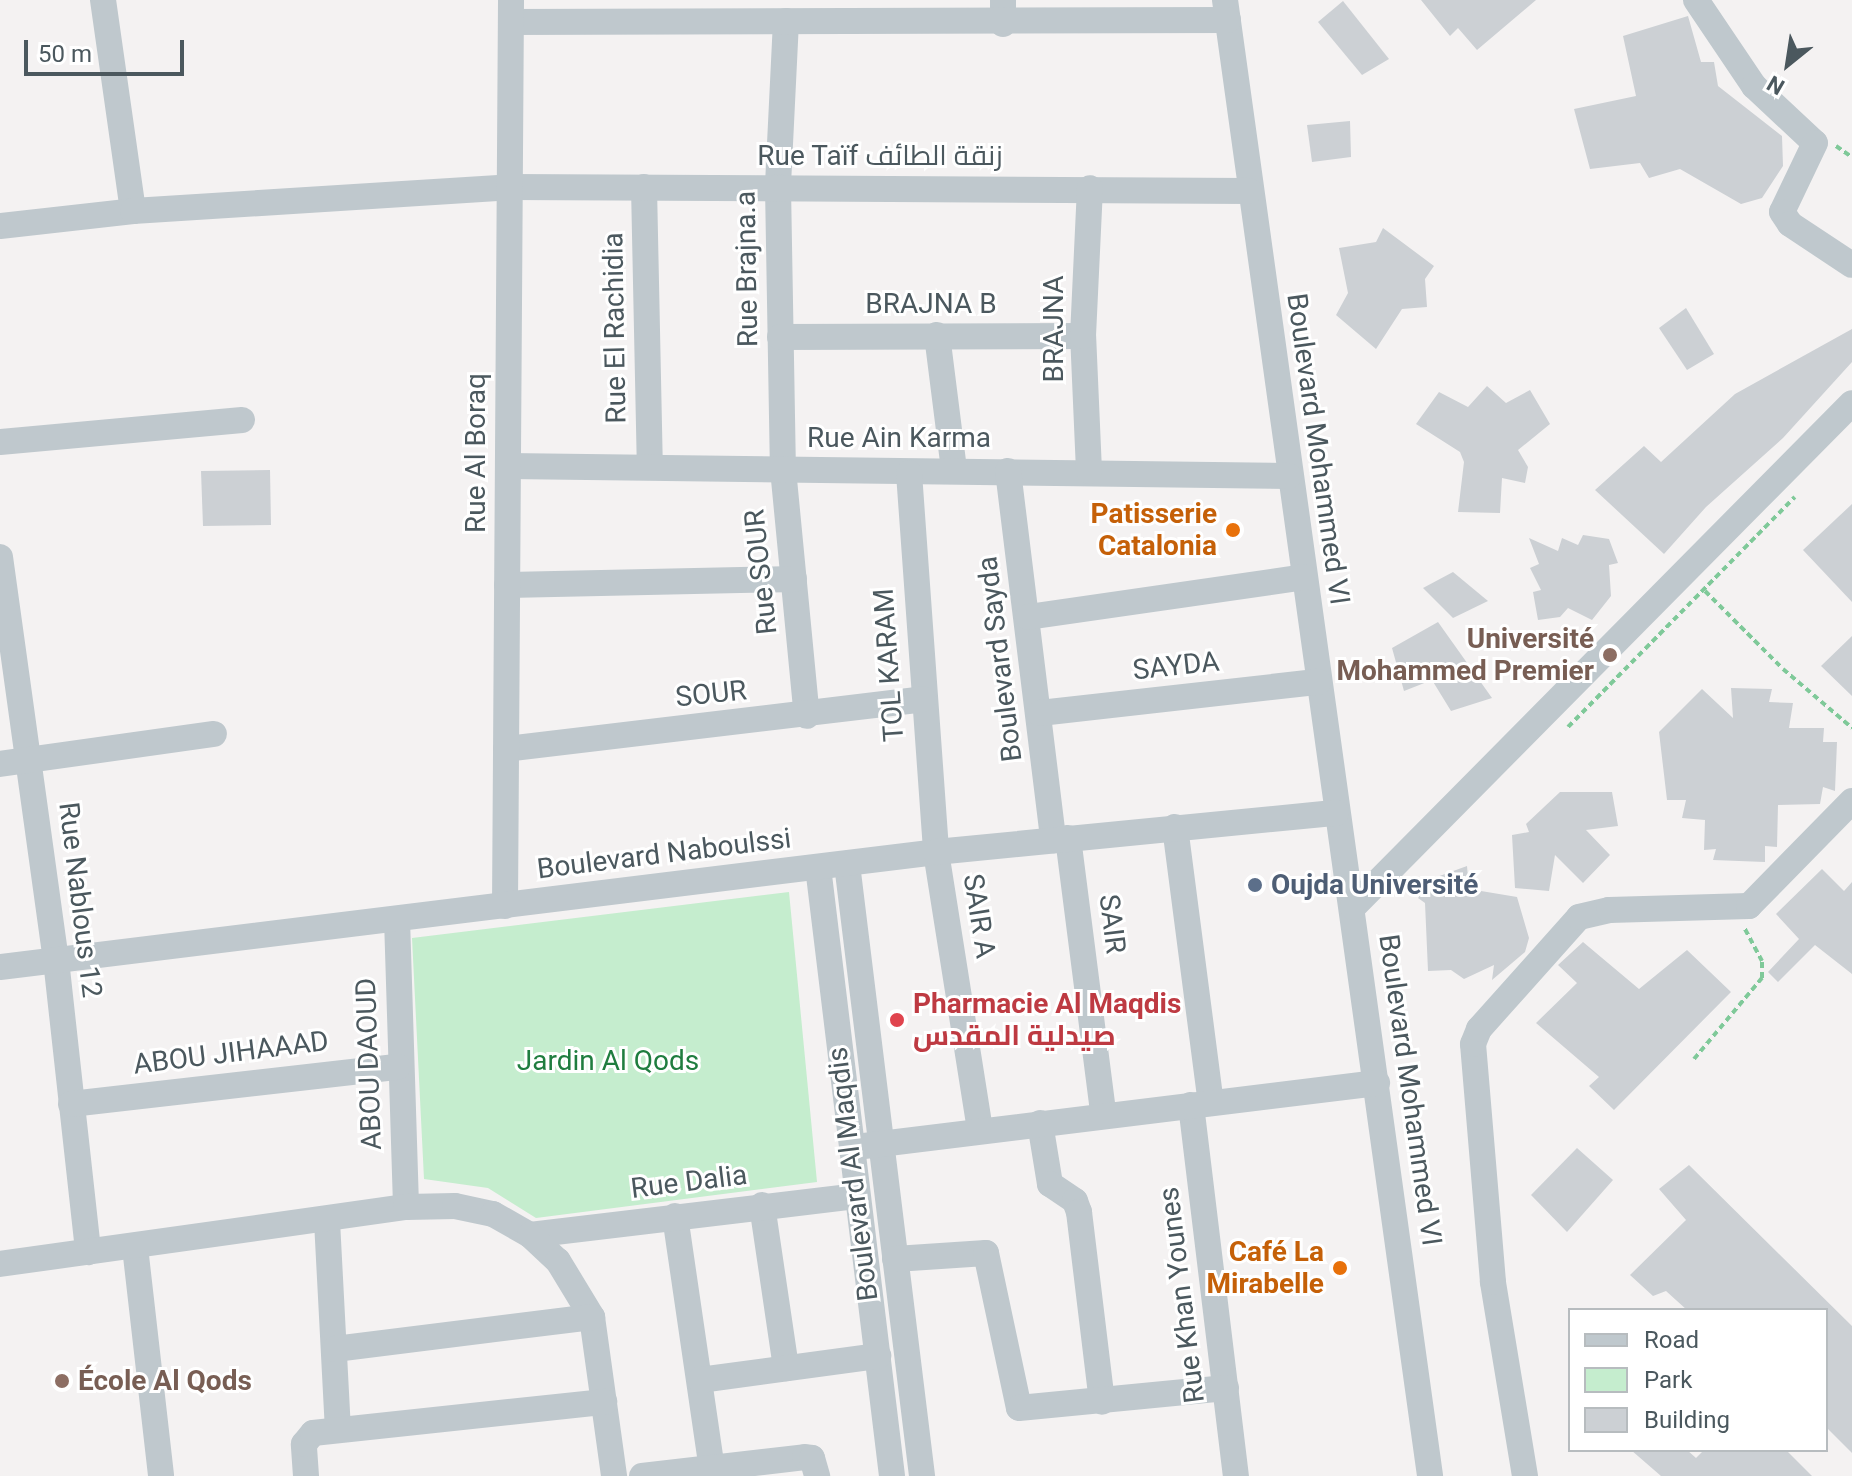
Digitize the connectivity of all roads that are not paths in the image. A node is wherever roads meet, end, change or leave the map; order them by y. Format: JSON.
{"nodes":[{"id":1,"x":103,"y":0,"type":"edge"},
{"id":2,"x":1696,"y":0,"type":"edge"},
{"id":3,"x":833,"y":10,"type":"edge"},
{"id":4,"x":1227,"y":10,"type":"edge"},
{"id":5,"x":511,"y":11,"type":"edge"},
{"id":6,"x":679,"y":11,"type":"edge"},
{"id":7,"x":1003,"y":12,"type":"edge"},
{"id":8,"x":786,"y":21,"type":"junction"},
{"id":9,"x":510,"y":187,"type":"junction"},
{"id":10,"x":644,"y":187,"type":"junction"},
{"id":11,"x":778,"y":187,"type":"junction"},
{"id":12,"x":1090,"y":188,"type":"junction"},
{"id":13,"x":1249,"y":191,"type":"junction"},
{"id":14,"x":133,"y":211,"type":"junction"},
{"id":15,"x":0,"y":226,"type":"edge"},
{"id":16,"x":1852,"y":265,"type":"edge"},
{"id":17,"x":937,"y":335,"type":"junction"},
{"id":18,"x":1083,"y":336,"type":"junction"},
{"id":19,"x":780,"y":337,"type":"junction"},
{"id":20,"x":1852,"y":403,"type":"edge"},
{"id":21,"x":242,"y":420,"type":"dead end"},
{"id":22,"x":0,"y":442,"type":"edge"},
{"id":23,"x":508,"y":466,"type":"junction"},
{"id":24,"x":650,"y":467,"type":"junction"},
{"id":25,"x":783,"y":469,"type":"junction"},
{"id":26,"x":954,"y":470,"type":"junction"},
{"id":27,"x":1008,"y":471,"type":"junction"},
{"id":28,"x":1089,"y":471,"type":"junction"},
{"id":29,"x":909,"y":473,"type":"junction"},
{"id":30,"x":1289,"y":476,"type":"junction"},
{"id":31,"x":0,"y":557,"type":"edge"},
{"id":32,"x":1304,"y":577,"type":"junction"},
{"id":33,"x":794,"y":579,"type":"junction"},
{"id":34,"x":507,"y":585,"type":"junction"},
{"id":35,"x":2,"y":597,"type":"edge"},
{"id":36,"x":1028,"y":617,"type":"junction"},
{"id":37,"x":1318,"y":682,"type":"junction"},
{"id":38,"x":923,"y":699,"type":"junction"},
{"id":39,"x":1040,"y":713,"type":"junction"},
{"id":40,"x":807,"y":716,"type":"junction"},
{"id":41,"x":214,"y":734,"type":"dead end"},
{"id":42,"x":506,"y":749,"type":"junction"},
{"id":43,"x":30,"y":760,"type":"junction"},
{"id":44,"x":0,"y":764,"type":"edge"},
{"id":45,"x":1852,"y":801,"type":"edge"},
{"id":46,"x":1336,"y":813,"type":"junction"},
{"id":47,"x":1175,"y":827,"type":"junction"},
{"id":48,"x":1061,"y":839,"type":"junction"},
{"id":49,"x":936,"y":852,"type":"junction"},
{"id":50,"x":847,"y":864,"type":"junction"},
{"id":51,"x":818,"y":867,"type":"junction"},
{"id":52,"x":505,"y":906,"type":"junction"},
{"id":53,"x":1353,"y":907,"type":"junction"},
{"id":54,"x":397,"y":919,"type":"junction"},
{"id":55,"x":56,"y":960,"type":"junction"},
{"id":56,"x":0,"y":967,"type":"edge"},
{"id":57,"x":398,"y":1067,"type":"junction"},
{"id":58,"x":1377,"y":1083,"type":"junction"},
{"id":59,"x":71,"y":1104,"type":"junction"},
{"id":60,"x":1201,"y":1104,"type":"junction"},
{"id":61,"x":1103,"y":1113,"type":"junction"},
{"id":62,"x":1040,"y":1123,"type":"junction"},
{"id":63,"x":980,"y":1131,"type":"junction"},
{"id":64,"x":882,"y":1144,"type":"junction"},
{"id":65,"x":850,"y":1148,"type":"junction"},
{"id":66,"x":856,"y":1196,"type":"junction"},
{"id":67,"x":762,"y":1205,"type":"junction"},
{"id":68,"x":406,"y":1207,"type":"junction"},
{"id":69,"x":675,"y":1216,"type":"junction"},
{"id":70,"x":327,"y":1221,"type":"junction"},
{"id":71,"x":530,"y":1235,"type":"junction"},
{"id":72,"x":135,"y":1247,"type":"junction"},
{"id":73,"x":88,"y":1252,"type":"junction"},
{"id":74,"x":895,"y":1259,"type":"junction"},
{"id":75,"x":0,"y":1264,"type":"edge"},
{"id":76,"x":592,"y":1317,"type":"junction"},
{"id":77,"x":335,"y":1349,"type":"junction"},
{"id":78,"x":878,"y":1356,"type":"junction"},
{"id":79,"x":786,"y":1368,"type":"junction"},
{"id":80,"x":700,"y":1380,"type":"junction"},
{"id":81,"x":1226,"y":1388,"type":"junction"},
{"id":82,"x":604,"y":1402,"type":"junction"},
{"id":83,"x":1102,"y":1402,"type":"junction"},
{"id":84,"x":338,"y":1429,"type":"junction"},
{"id":85,"x":712,"y":1471,"type":"edge"},
{"id":86,"x":161,"y":1476,"type":"edge"},
{"id":87,"x":306,"y":1476,"type":"edge"},
{"id":88,"x":614,"y":1476,"type":"edge"},
{"id":89,"x":642,"y":1476,"type":"edge"},
{"id":90,"x":817,"y":1476,"type":"edge"},
{"id":91,"x":892,"y":1476,"type":"edge"},
{"id":92,"x":922,"y":1476,"type":"edge"},
{"id":93,"x":1236,"y":1476,"type":"edge"},
{"id":94,"x":1430,"y":1476,"type":"edge"},
{"id":95,"x":1525,"y":1476,"type":"edge"}],
"edges":[{"from":1,"to":14,"type":"street"},
{"from":2,"to":16,"type":"street"},
{"from":3,"to":7,"type":"street"},
{"from":3,"to":8,"type":"street"},
{"from":4,"to":7,"type":"street"},
{"from":4,"to":13,"type":"street","name":"Boulevard Mohammed VI"},
{"from":5,"to":6,"type":"street"},
{"from":5,"to":9,"type":"street","name":"Rue Al Boraq"},
{"from":6,"to":8,"type":"street"},
{"from":8,"to":11,"type":"street","name":"Rue Brajna.a"},
{"from":9,"to":10,"type":"street","name":"Rue Taïf زنقة الطائف"},
{"from":9,"to":14,"type":"street","name":"Rue Taïf زنقة الطائف"},
{"from":9,"to":23,"type":"street","name":"Rue Al Boraq"},
{"from":10,"to":11,"type":"street","name":"Rue Taïf زنقة الطائف"},
{"from":10,"to":24,"type":"street","name":"Rue El Rachidia"},
{"from":11,"to":12,"type":"street","name":"Rue Taïf زنقة الطائف"},
{"from":11,"to":19,"type":"street","name":"Rue Brajna.a"},
{"from":12,"to":13,"type":"street","name":"Rue Taïf زنقة الطائف"},
{"from":12,"to":18,"type":"street","name":"BRAJNA"},
{"from":13,"to":30,"type":"street","name":"Boulevard Mohammed VI"},
{"from":14,"to":15,"type":"street","name":"Rue Taïf زنقة الطائف"},
{"from":17,"to":18,"type":"street","name":"BRAJNA B"},
{"from":17,"to":19,"type":"street","name":"BRAJNA B"},
{"from":17,"to":26,"type":"street"},
{"from":18,"to":28,"type":"street","name":"BRAJNA"},
{"from":19,"to":25,"type":"street","name":"Rue Brajna.a"},
{"from":20,"to":53,"type":"street"},
{"from":21,"to":22,"type":"street"},
{"from":23,"to":24,"type":"street","name":"Rue Ain Karma"},
{"from":23,"to":34,"type":"street","name":"Rue Al Boraq"},
{"from":24,"to":25,"type":"street","name":"Rue Ain Karma"},
{"from":25,"to":29,"type":"street","name":"Rue Ain Karma"},
{"from":25,"to":33,"type":"street","name":"Rue SOUR"},
{"from":26,"to":27,"type":"street","name":"Rue Ain Karma"},
{"from":26,"to":29,"type":"street","name":"Rue Ain Karma"},
{"from":27,"to":28,"type":"street","name":"Rue Ain Karma"},
{"from":27,"to":36,"type":"street","name":"Boulevard Sayda"},
{"from":28,"to":30,"type":"street","name":"Rue Ain Karma"},
{"from":29,"to":38,"type":"street","name":"TOL KARAM"},
{"from":30,"to":32,"type":"street","name":"Boulevard Mohammed VI"},
{"from":31,"to":35,"type":"street","name":"Rue Nablous 12"},
{"from":32,"to":36,"type":"street"},
{"from":32,"to":37,"type":"street","name":"Boulevard Mohammed VI"},
{"from":33,"to":34,"type":"street"},
{"from":33,"to":40,"type":"street","name":"Rue SOUR"},
{"from":34,"to":42,"type":"street","name":"Rue Al Boraq"},
{"from":35,"to":43,"type":"street","name":"Rue Nablous 12"},
{"from":36,"to":39,"type":"street","name":"Boulevard Sayda"},
{"from":37,"to":39,"type":"street","name":"SAYDA"},
{"from":37,"to":46,"type":"street","name":"Boulevard Mohammed VI"},
{"from":38,"to":40,"type":"street","name":"SOUR"},
{"from":38,"to":49,"type":"street","name":"TOL KARAM"},
{"from":39,"to":48,"type":"street","name":"Boulevard Sayda"},
{"from":40,"to":42,"type":"street","name":"SOUR"},
{"from":41,"to":43,"type":"street"},
{"from":42,"to":52,"type":"street","name":"Rue Al Boraq"},
{"from":43,"to":44,"type":"street"},
{"from":43,"to":55,"type":"street","name":"Rue Nablous 12"},
{"from":45,"to":95,"type":"street"},
{"from":46,"to":47,"type":"street","name":"Boulevard Naboulssi"},
{"from":46,"to":53,"type":"street","name":"Boulevard Mohammed VI"},
{"from":47,"to":48,"type":"street","name":"Boulevard Naboulssi"},
{"from":47,"to":60,"type":"street","name":"Rue Khan Younes"},
{"from":48,"to":49,"type":"street","name":"Boulevard Naboulssi"},
{"from":48,"to":61,"type":"street","name":"SAIR"},
{"from":49,"to":50,"type":"street","name":"Boulevard Naboulssi"},
{"from":49,"to":63,"type":"street","name":"SAIR A"},
{"from":50,"to":51,"type":"street","name":"Boulevard Naboulssi"},
{"from":50,"to":64,"type":"street","name":"Boulevard Al Maqdis"},
{"from":51,"to":52,"type":"street","name":"Boulevard Naboulssi"},
{"from":51,"to":65,"type":"street","name":"Boulevard Al Maqdis"},
{"from":52,"to":54,"type":"street","name":"Boulevard Naboulssi"},
{"from":53,"to":58,"type":"street","name":"Boulevard Mohammed VI"},
{"from":54,"to":55,"type":"street","name":"Boulevard Naboulssi"},
{"from":54,"to":57,"type":"street","name":"ABOU DAOUD"},
{"from":55,"to":56,"type":"street","name":"Boulevard Naboulssi"},
{"from":55,"to":59,"type":"street","name":"Rue Nablous 12"},
{"from":57,"to":59,"type":"street","name":"ABOU JIHAAAD"},
{"from":57,"to":68,"type":"street","name":"ABOU DAOUD"},
{"from":58,"to":60,"type":"street"},
{"from":58,"to":94,"type":"street","name":"Boulevard Mohammed VI"},
{"from":59,"to":73,"type":"street","name":"Rue Nablous 12"},
{"from":60,"to":61,"type":"street"},
{"from":60,"to":81,"type":"street","name":"Rue Khan Younes"},
{"from":61,"to":62,"type":"street"},
{"from":62,"to":63,"type":"street"},
{"from":62,"to":83,"type":"street"},
{"from":63,"to":64,"type":"street"},
{"from":64,"to":65,"type":"street"},
{"from":64,"to":74,"type":"street","name":"Boulevard Al Maqdis"},
{"from":65,"to":66,"type":"street","name":"Boulevard Al Maqdis"},
{"from":66,"to":67,"type":"street","name":"Rue Dalia"},
{"from":66,"to":78,"type":"street","name":"Boulevard Al Maqdis"},
{"from":67,"to":69,"type":"street","name":"Rue Dalia"},
{"from":67,"to":79,"type":"street"},
{"from":68,"to":70,"type":"street"},
{"from":68,"to":71,"type":"street"},
{"from":69,"to":71,"type":"street","name":"Rue Dalia"},
{"from":69,"to":80,"type":"street"},
{"from":70,"to":72,"type":"street"},
{"from":70,"to":77,"type":"street"},
{"from":71,"to":76,"type":"street"},
{"from":72,"to":73,"type":"street"},
{"from":72,"to":86,"type":"street"},
{"from":73,"to":75,"type":"street"},
{"from":74,"to":83,"type":"street"},
{"from":74,"to":92,"type":"street","name":"Boulevard Al Maqdis"},
{"from":76,"to":77,"type":"street"},
{"from":76,"to":82,"type":"street"},
{"from":77,"to":84,"type":"street"},
{"from":78,"to":79,"type":"street"},
{"from":78,"to":91,"type":"street","name":"Boulevard Al Maqdis"},
{"from":79,"to":80,"type":"street"},
{"from":80,"to":85,"type":"street"},
{"from":81,"to":83,"type":"street"},
{"from":81,"to":93,"type":"street","name":"Rue Khan Younes"},
{"from":82,"to":84,"type":"street"},
{"from":82,"to":88,"type":"street"},
{"from":84,"to":87,"type":"street"},
{"from":85,"to":89,"type":"street"},
{"from":85,"to":90,"type":"street"}]}
